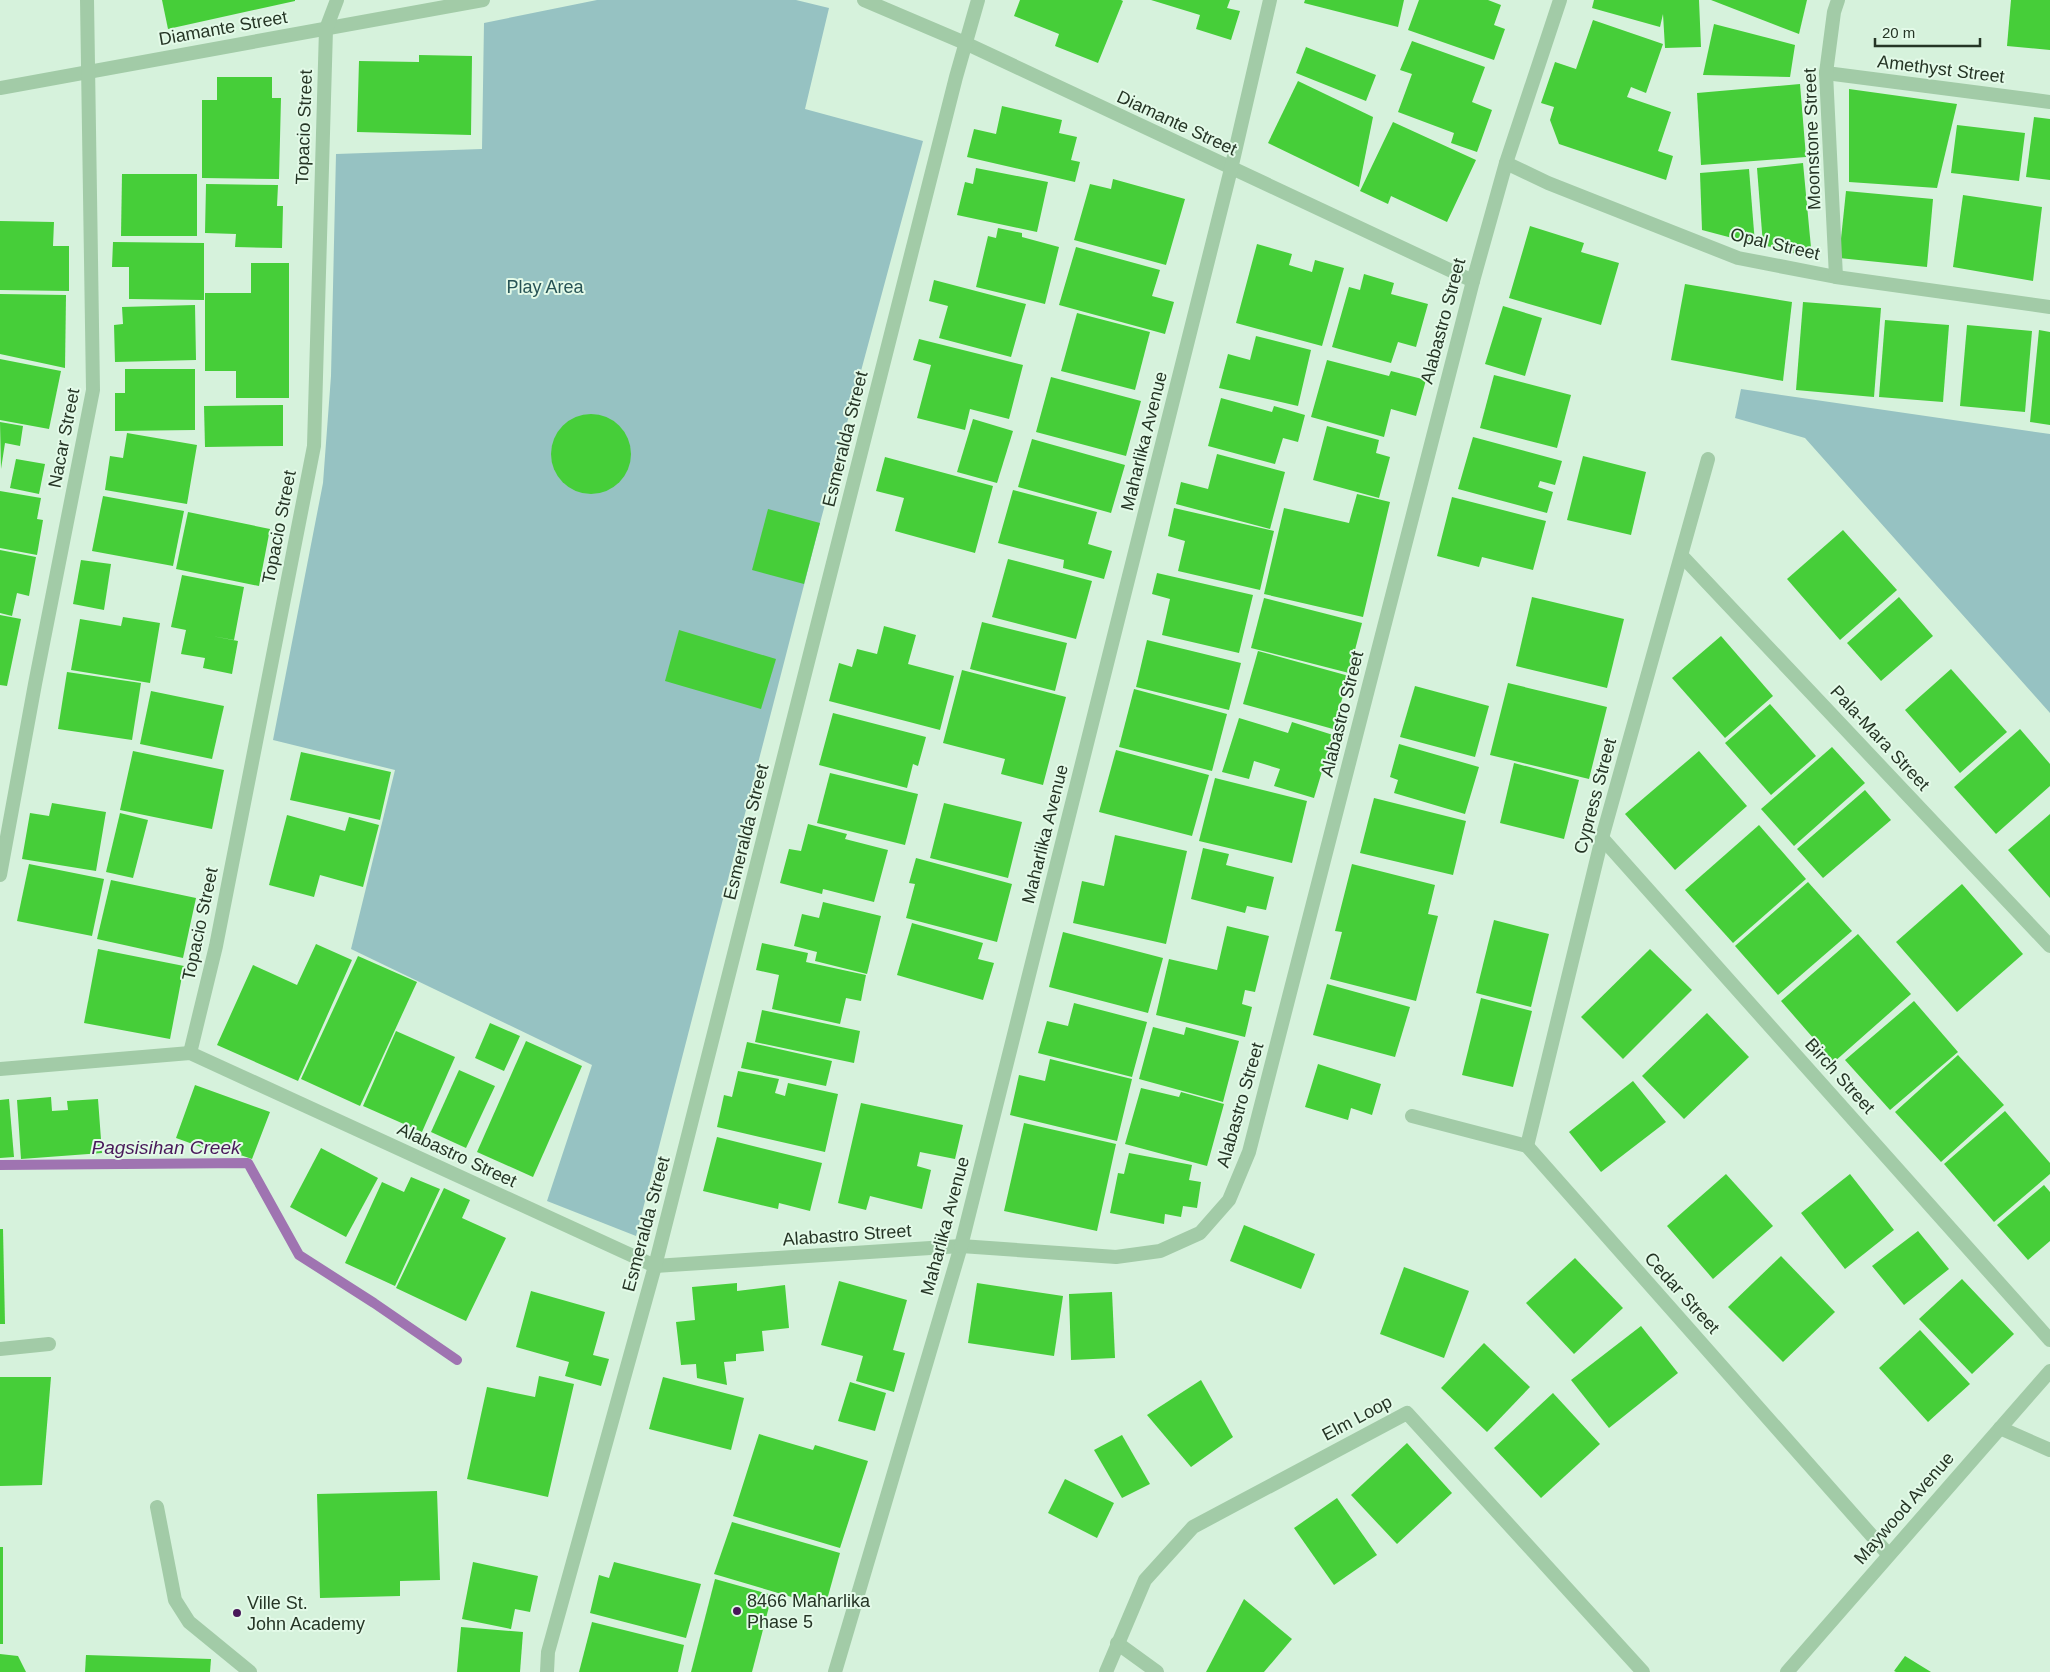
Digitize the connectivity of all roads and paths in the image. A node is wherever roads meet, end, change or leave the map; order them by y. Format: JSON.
{"nodes":[{"id":1,"x":87,"y":0,"type":"edge"},
{"id":2,"x":337,"y":0,"type":"edge"},
{"id":3,"x":483,"y":0,"type":"edge"},
{"id":4,"x":864,"y":0,"type":"edge"},
{"id":5,"x":978,"y":0,"type":"edge"},
{"id":6,"x":1270,"y":0,"type":"edge"},
{"id":7,"x":1560,"y":0,"type":"edge"},
{"id":8,"x":1838,"y":0,"type":"edge"},
{"id":9,"x":326,"y":28,"type":"junction"},
{"id":10,"x":965,"y":43,"type":"junction"},
{"id":11,"x":88,"y":71,"type":"junction"},
{"id":12,"x":1826,"y":73,"type":"junction"},
{"id":13,"x":0,"y":88,"type":"edge"},
{"id":14,"x":2050,"y":102,"type":"edge"},
{"id":15,"x":1506,"y":163,"type":"junction"},
{"id":16,"x":1231,"y":169,"type":"junction"},
{"id":17,"x":1836,"y":277,"type":"junction"},
{"id":18,"x":1473,"y":281,"type":"junction"},
{"id":19,"x":2050,"y":307,"type":"edge"},
{"id":20,"x":1708,"y":458,"type":"dead end"},
{"id":21,"x":1682,"y":556,"type":"junction"},
{"id":22,"x":1602,"y":838,"type":"junction"},
{"id":23,"x":0,"y":875,"type":"edge"},
{"id":24,"x":2050,"y":946,"type":"edge"},
{"id":25,"x":190,"y":1053,"type":"junction"},
{"id":26,"x":0,"y":1069,"type":"edge"},
{"id":27,"x":1412,"y":1116,"type":"dead end"},
{"id":28,"x":1527,"y":1146,"type":"junction"},
{"id":29,"x":961,"y":1246,"type":"junction"},
{"id":30,"x":655,"y":1266,"type":"junction"},
{"id":31,"x":2050,"y":1340,"type":"edge"},
{"id":32,"x":49,"y":1344,"type":"dead end"},
{"id":33,"x":0,"y":1349,"type":"edge"},
{"id":34,"x":2050,"y":1370,"type":"edge"},
{"id":35,"x":2000,"y":1428,"type":"junction"},
{"id":36,"x":2050,"y":1450,"type":"edge"},
{"id":37,"x":157,"y":1507,"type":"dead end"},
{"id":38,"x":1888,"y":1554,"type":"junction"},
{"id":39,"x":1117,"y":1642,"type":"junction"},
{"id":40,"x":250,"y":1672,"type":"edge"},
{"id":41,"x":546,"y":1672,"type":"edge"},
{"id":42,"x":835,"y":1672,"type":"edge"},
{"id":43,"x":1106,"y":1672,"type":"edge"},
{"id":44,"x":1157,"y":1672,"type":"edge"},
{"id":45,"x":1643,"y":1672,"type":"edge"},
{"id":46,"x":1787,"y":1672,"type":"edge"}],
"edges":[{"from":1,"to":11,"type":"street","name":"Nacar Street"},
{"from":2,"to":9,"type":"street","name":"Topacio Street"},
{"from":3,"to":9,"type":"street","name":"Diamante Street"},
{"from":4,"to":10,"type":"street","name":"Diamante Street"},
{"from":5,"to":10,"type":"street","name":"Esmeralda Street"},
{"from":6,"to":16,"type":"street","name":"Maharlika Avenue"},
{"from":7,"to":15,"type":"street","name":"Alabastro Street"},
{"from":8,"to":12,"type":"street","name":"Moonstone Street"},
{"from":9,"to":11,"type":"street","name":"Diamante Street"},
{"from":9,"to":25,"type":"street","name":"Topacio Street"},
{"from":10,"to":16,"type":"street","name":"Diamante Street"},
{"from":10,"to":30,"type":"street","name":"Esmeralda Street"},
{"from":11,"to":13,"type":"street","name":"Diamante Street"},
{"from":11,"to":23,"type":"street","name":"Nacar Street"},
{"from":12,"to":14,"type":"street","name":"Amethyst Street"},
{"from":12,"to":17,"type":"street","name":"Moonstone Street"},
{"from":15,"to":17,"type":"street","name":"Opal Street"},
{"from":15,"to":18,"type":"street","name":"Alabastro Street"},
{"from":16,"to":18,"type":"street","name":"Diamante Street"},
{"from":16,"to":29,"type":"street","name":"Maharlika Avenue"},
{"from":17,"to":19,"type":"street","name":"Opal Street"},
{"from":18,"to":29,"type":"street","name":"Alabastro Street"},
{"from":20,"to":21,"type":"street","name":"Cypress Street"},
{"from":21,"to":22,"type":"street","name":"Cypress Street"},
{"from":21,"to":24,"type":"street","name":"Pala-Mara Street"},
{"from":22,"to":28,"type":"street","name":"Cypress Street"},
{"from":22,"to":31,"type":"street","name":"Birch Street"},
{"from":25,"to":26,"type":"street","name":"Alabastro Street"},
{"from":25,"to":30,"type":"street","name":"Alabastro Street"},
{"from":27,"to":28,"type":"street"},
{"from":28,"to":38,"type":"street","name":"Cedar Street"},
{"from":29,"to":30,"type":"street","name":"Alabastro Street"},
{"from":29,"to":42,"type":"street","name":"Maharlika Avenue"},
{"from":30,"to":41,"type":"street","name":"Esmeralda Street"},
{"from":32,"to":33,"type":"street"},
{"from":34,"to":35,"type":"street","name":"Maywood Avenue"},
{"from":35,"to":36,"type":"street"},
{"from":35,"to":38,"type":"street","name":"Maywood Avenue"},
{"from":37,"to":40,"type":"street"},
{"from":38,"to":46,"type":"street","name":"Maywood Avenue"},
{"from":39,"to":43,"type":"street","name":"Elm Loop"},
{"from":39,"to":44,"type":"street"},
{"from":39,"to":45,"type":"street","name":"Elm Loop"}]}
